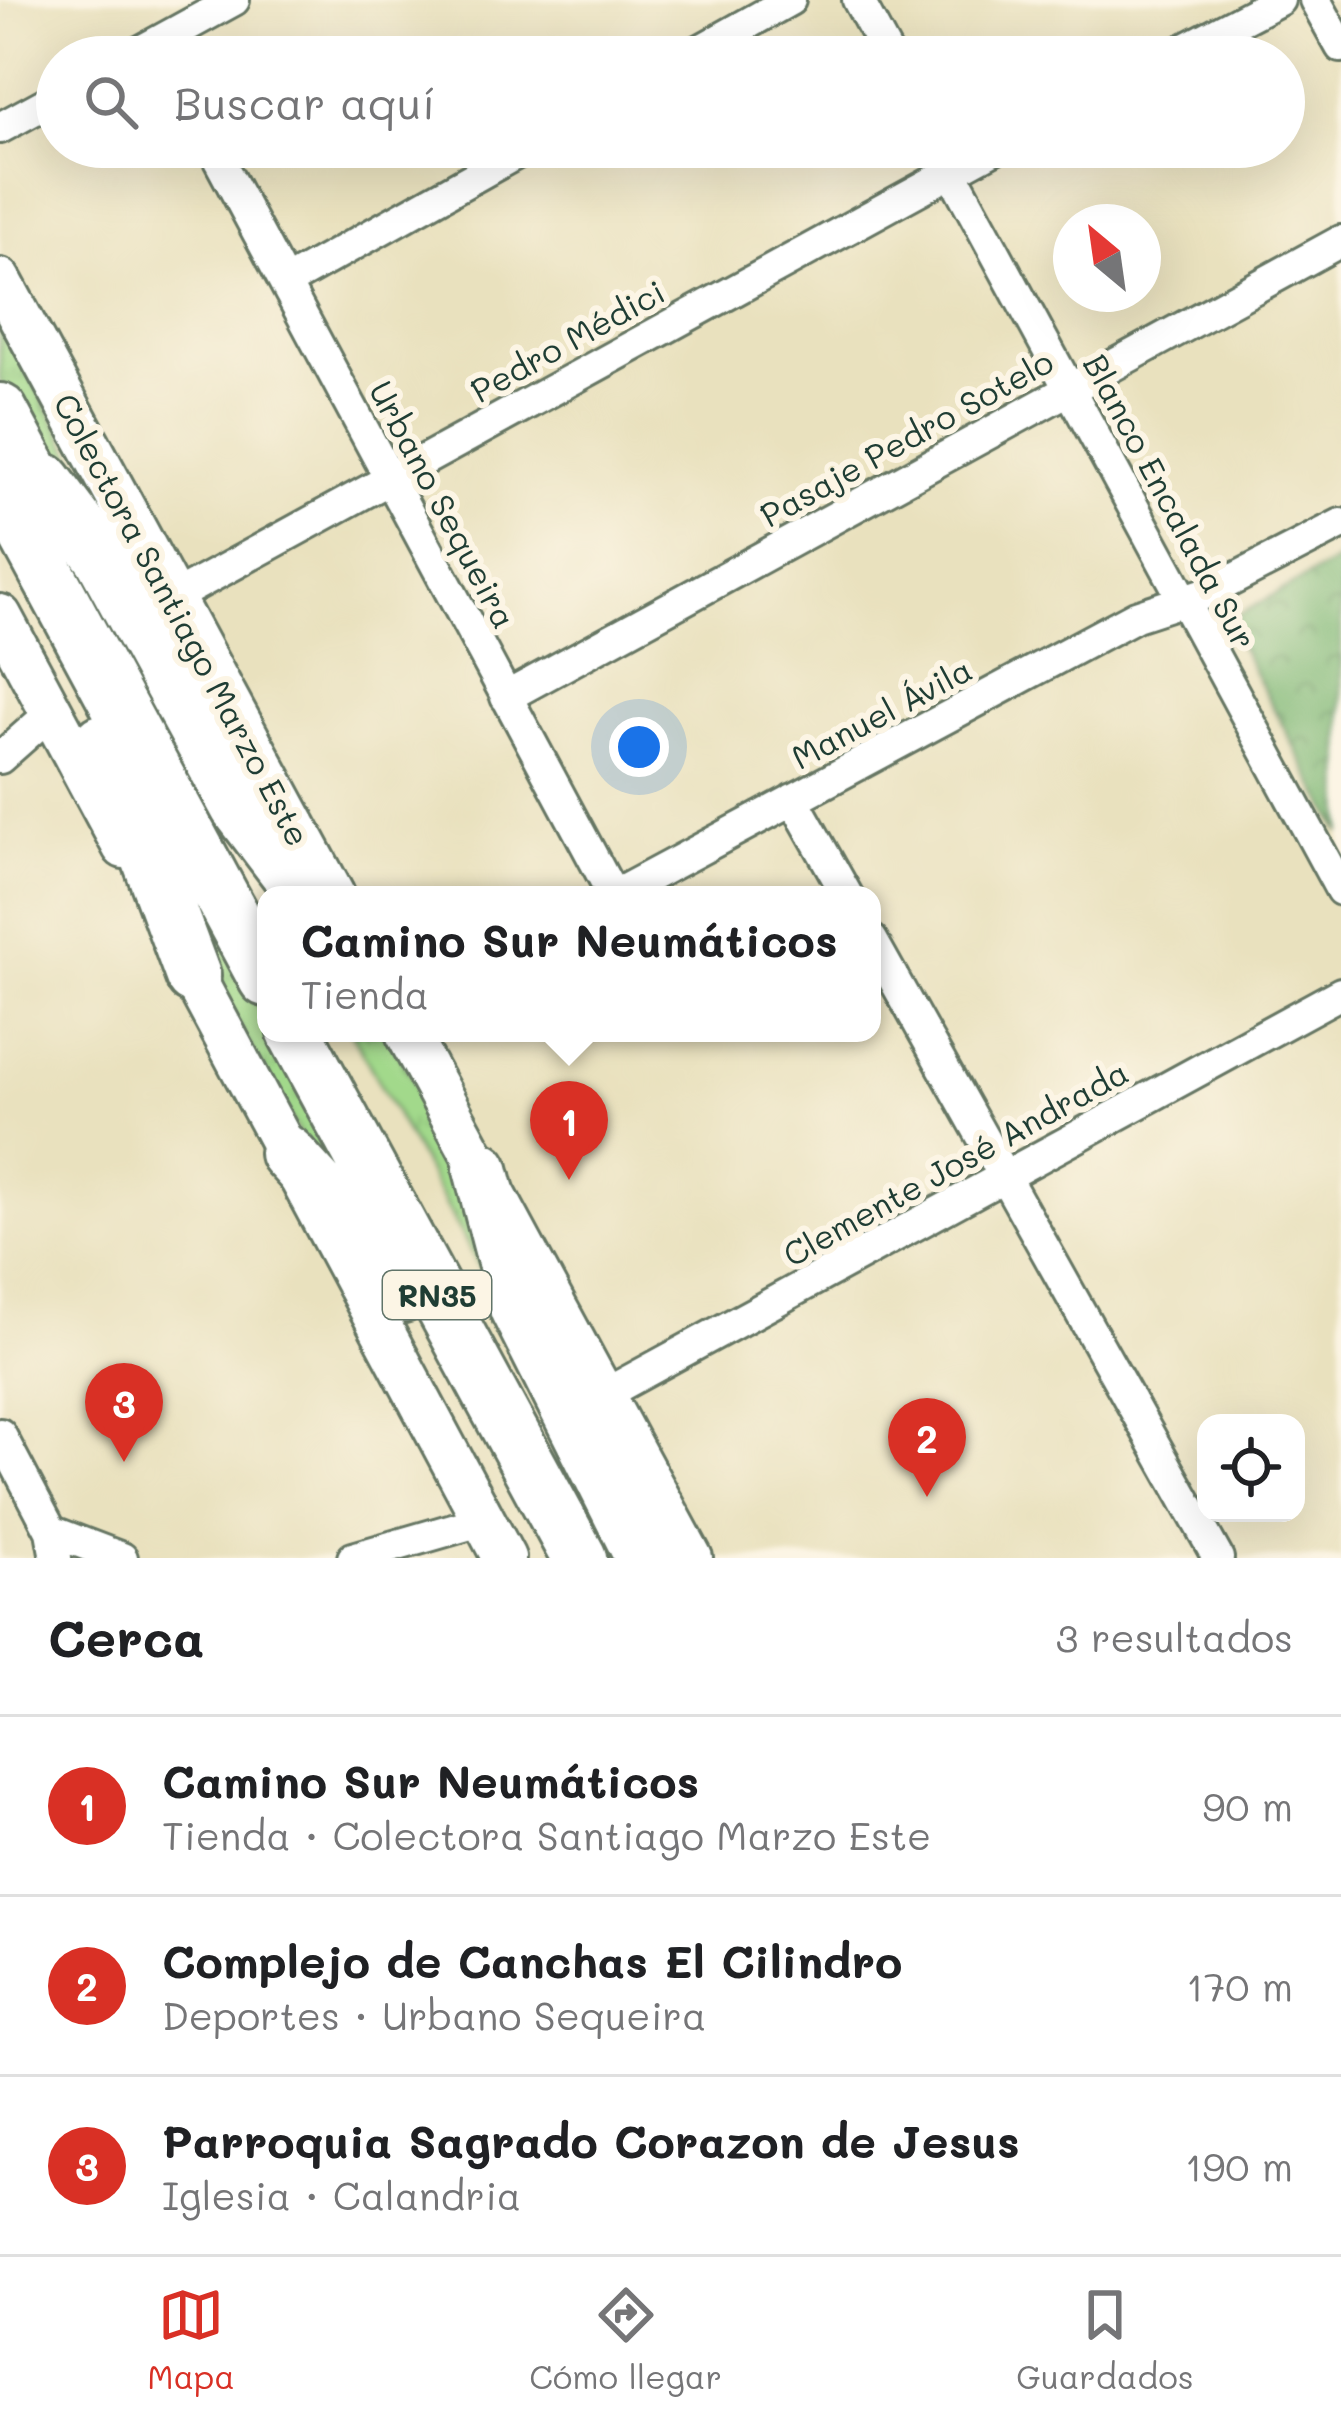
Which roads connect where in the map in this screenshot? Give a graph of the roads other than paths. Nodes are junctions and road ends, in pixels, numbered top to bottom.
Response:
1 (234, 0) edge
2 (790, 0) edge
3 (858, 0) edge
4 (1280, 0) edge
5 (1316, 0) edge
6 (176, 36) edge
7 (726, 36) edge
8 (878, 36) edge
9 (1211, 36) edge
10 (1341, 47) edge
11 (36, 108) edge
12 (0, 128) edge
13 (223, 168) edge
14 (490, 168) edge
15 (929, 168) edge
16 (950, 168) edge
17 (1341, 241) edge
18 (0, 280) edge
19 (285, 283) junction
20 (1070, 389) junction
21 (8, 451) edge
22 (390, 479) junction
23 (1341, 524) edge
24 (0, 549) edge
25 (172, 598) junction
26 (1183, 599) junction
27 (0, 616) edge
28 (506, 697) junction
29 (52, 712) junction
30 (0, 758) edge
31 (793, 799) junction
32 (298, 886) edge
33 (328, 886) edge
34 (609, 886) edge
35 (631, 886) edge
36 (842, 886) edge
37 (257, 888) edge
38 (1341, 890) edge
39 (881, 956) edge
40 (257, 961) edge
41 (193, 976) junction
42 (1341, 993) edge
43 (301, 1042) edge
44 (341, 1042) edge
45 (412, 1042) edge
46 (287, 1153) junction
47 (481, 1169) junction
48 (1004, 1176) junction
49 (603, 1395) junction
50 (0, 1433) edge
51 (484, 1520) junction
52 (54, 1544) edge
53 (122, 1558) edge
54 (353, 1558) edge
55 (504, 1558) edge
56 (555, 1558) edge
57 (579, 1558) edge
58 (620, 1558) edge
59 (643, 1558) edge
60 (691, 1558) edge
61 (1218, 1558) edge

1 - 6 street
2 - 7 street
3 - 8 street
4 - 9 street
5 - 10 street
11 - 12 street
13 - 19 street, Urbano Sequeira
14 - 19 street
15 - 22 street, Pedro Médici
16 - 20 street, Blanco Encalada Sur
17 - 20 street, Pasaje Pedro Sotelo
18 - 25 street, Colectora Santiago Marzo Este
19 - 22 street, Urbano Sequeira
20 - 26 street, Blanco Encalada Sur
20 - 28 street, Pasaje Pedro Sotelo
21 - 32 highway
21 - 37 highway
21 - 40 highway
22 - 25 street, Pedro Médici
22 - 28 street, Urbano Sequeira
23 - 26 street, Manuel Ávila
24 - 41 highway
25 - 33 street, Colectora Santiago Marzo Este
26 - 31 street, Manuel Ávila
26 - 38 street, Blanco Encalada Sur
27 - 29 street
28 - 34 street, Urbano Sequeira
29 - 30 street
29 - 41 street
31 - 35 street, Manuel Ávila
31 - 36 street
39 - 48 street
41 - 46 street
42 - 48 street, Clemente José Andrada
43 - 57 highway, RN35
44 - 58 highway, RN35
45 - 47 street
46 - 51 street
46 - 56 highway
47 - 49 street
47 - 59 highway
48 - 49 street, Clemente José Andrada
48 - 61 street
49 - 60 street
50 - 52 street
51 - 54 street
51 - 55 street
52 - 53 street

